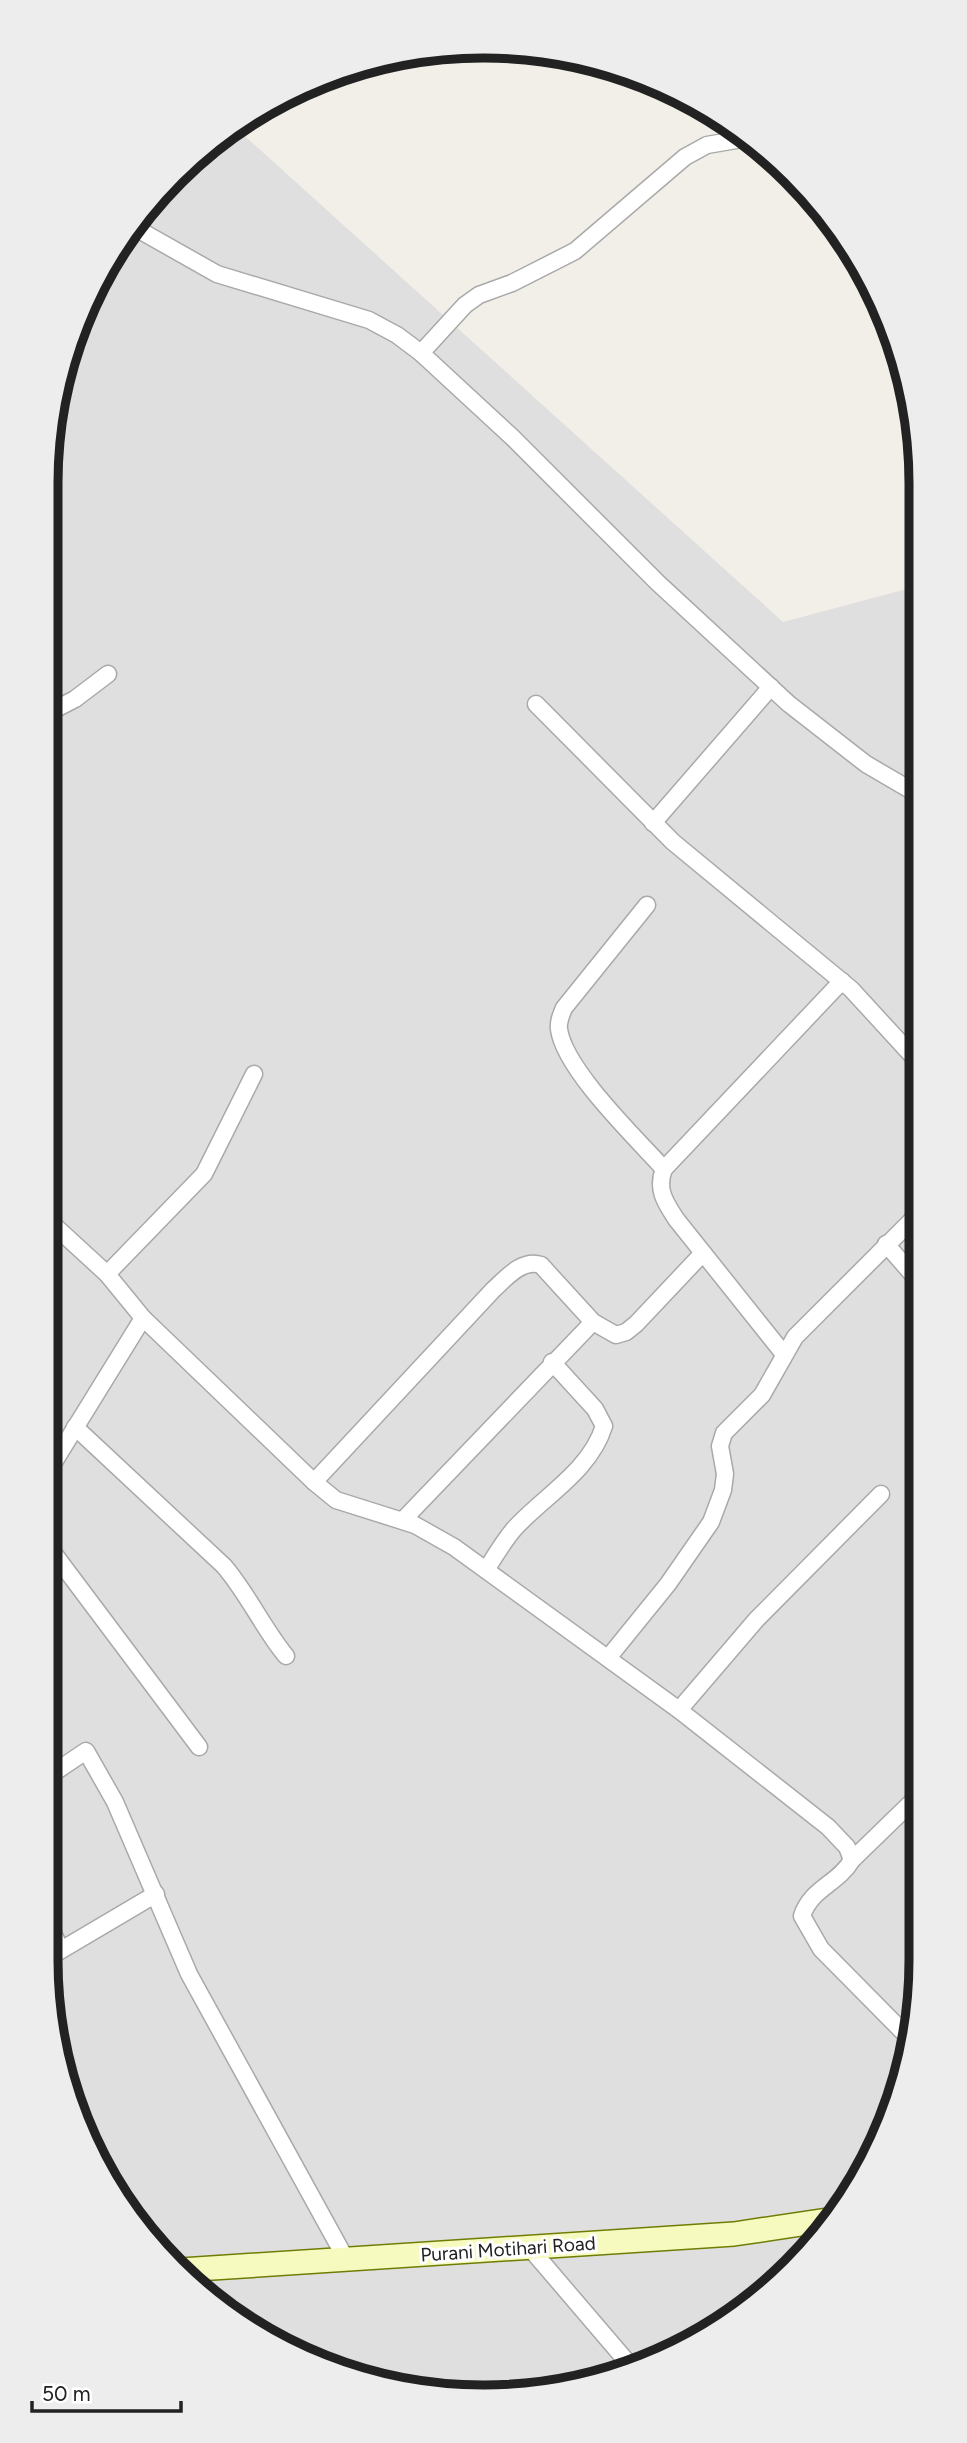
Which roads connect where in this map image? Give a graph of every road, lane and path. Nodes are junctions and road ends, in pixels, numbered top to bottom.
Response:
1 (735, 140) edge
2 (141, 231) edge
3 (421, 354) junction
4 (108, 674) dead end
5 (771, 687) junction
6 (536, 704) dead end
7 (58, 708) edge
8 (909, 789) edge
9 (653, 823) junction
10 (647, 905) dead end
11 (842, 981) junction
12 (909, 1052) edge
13 (254, 1074) dead end
14 (664, 1169) junction
15 (909, 1222) edge
16 (58, 1229) edge
17 (886, 1244) junction
18 (703, 1253) junction
19 (909, 1270) edge
20 (107, 1273) junction
21 (143, 1318) junction
22 (593, 1322) junction
23 (783, 1353) junction
24 (552, 1362) junction
25 (75, 1427) junction
26 (58, 1455) edge
27 (314, 1482) junction
28 (881, 1494) dead end
29 (403, 1520) junction
30 (58, 1559) edge
31 (486, 1570) junction
32 (286, 1656) dead end
33 (608, 1658) junction
34 (679, 1710) junction
35 (199, 1747) dead end
36 (58, 1770) edge
37 (909, 1805) edge
38 (852, 1860) junction
39 (156, 1894) junction
40 (58, 1944) edge
41 (61, 1950) junction
42 (58, 1952) edge
43 (903, 2032) edge
44 (818, 2222) edge
45 (529, 2247) junction
46 (347, 2261) junction
47 (191, 2269) edge
48 (626, 2361) edge

1 - 3 street
2 - 3 street
3 - 5 street
4 - 7 street
5 - 8 street
5 - 9 street
6 - 9 street
9 - 11 street
10 - 14 street
11 - 12 street
11 - 14 street
13 - 20 street
14 - 18 street
15 - 17 street
16 - 20 street
17 - 19 street
17 - 23 street
18 - 22 street
18 - 23 street
20 - 21 street
21 - 25 street
21 - 27 street
22 - 24 street
22 - 27 street
23 - 33 street
24 - 29 street
24 - 31 street
25 - 26 street
25 - 32 street
27 - 29 street
28 - 34 street
29 - 31 street
30 - 35 street
31 - 33 street
33 - 34 street
34 - 38 street
36 - 39 street
37 - 38 street
38 - 43 street
39 - 41 street
39 - 46 street
40 - 41 street
41 - 42 street
44 - 45 main road, Purani Motihari Road
45 - 46 main road, Purani Motihari Road
45 - 48 street
46 - 47 main road, Purani Motihari Road

